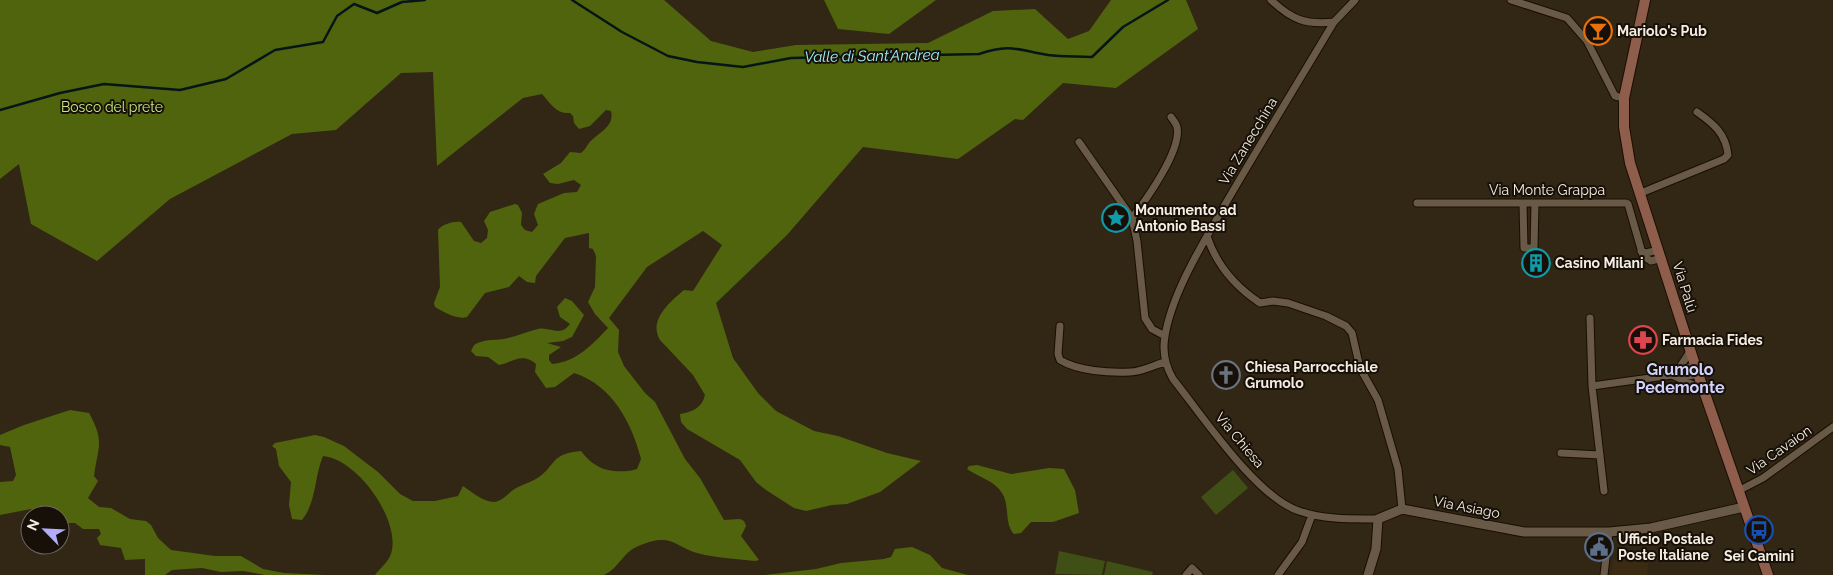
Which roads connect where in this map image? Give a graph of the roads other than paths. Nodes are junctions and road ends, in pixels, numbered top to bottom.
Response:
1 (1271, 0) edge
2 (1356, 0) edge
3 (1511, 0) edge
4 (1645, 0) edge
5 (1334, 22) junction
6 (1624, 98) junction
7 (1697, 112) dead end
8 (1171, 117) dead end
9 (1079, 142) dead end
10 (1641, 193) junction
11 (1417, 202) dead end
12 (1524, 203) junction
13 (1535, 203) junction
14 (1132, 218) junction
15 (1207, 236) junction
16 (1660, 254) junction
17 (1590, 318) dead end
18 (1060, 326) dead end
19 (1165, 336) junction
20 (1691, 350) junction
21 (1165, 362) junction
22 (1679, 369) junction
23 (1696, 369) junction
24 (1672, 375) junction
25 (1680, 378) junction
26 (1592, 386) junction
27 (1704, 390) junction
28 (1833, 426) edge
29 (1561, 453) dead end
30 (1600, 455) junction
31 (1738, 491) junction
32 (1604, 492) dead end
33 (1744, 507) junction
34 (1402, 509) junction
35 (1312, 515) junction
36 (1378, 519) junction
37 (1609, 532) junction
38 (1186, 575) edge
39 (1199, 575) edge
40 (1278, 575) edge
41 (1368, 575) edge
42 (1604, 575) edge
43 (1768, 575) edge

1 - 5 street
2 - 5 street, Via Zanecchina
3 - 6 street
4 - 6 main road, Via Palù
5 - 15 street, Via Zanecchina
6 - 10 main road, Via Palù
7 - 10 street
8 - 14 street
9 - 14 street
10 - 16 main road, Via Palù
11 - 12 street, Via Monte Grappa
12 - 13 street, Via Monte Grappa
12 - 13 street
13 - 16 street, Via Monte Grappa
14 - 19 street
15 - 19 street, Via Chiesa
15 - 34 street
16 - 20 main road, Via Palù
17 - 26 street
18 - 21 street
19 - 21 street, Via Chiesa
20 - 22 street
20 - 23 main road, Via Palù
21 - 35 street, Via Chiesa
22 - 23 street
22 - 24 street
23 - 25 street
23 - 27 main road, Via Palù
24 - 25 street
24 - 26 street
25 - 27 street
26 - 30 street
27 - 31 main road, Via Palù
28 - 31 street, Via Cavaion
29 - 30 street
30 - 32 street
31 - 33 main road, Via Palù
33 - 37 street, Via Asiago
33 - 43 main road, Via Palù
34 - 36 street
34 - 37 street, Via Asiago
35 - 36 street, Via Chiesa
35 - 40 street
36 - 41 street
37 - 42 street
38 - 39 street

